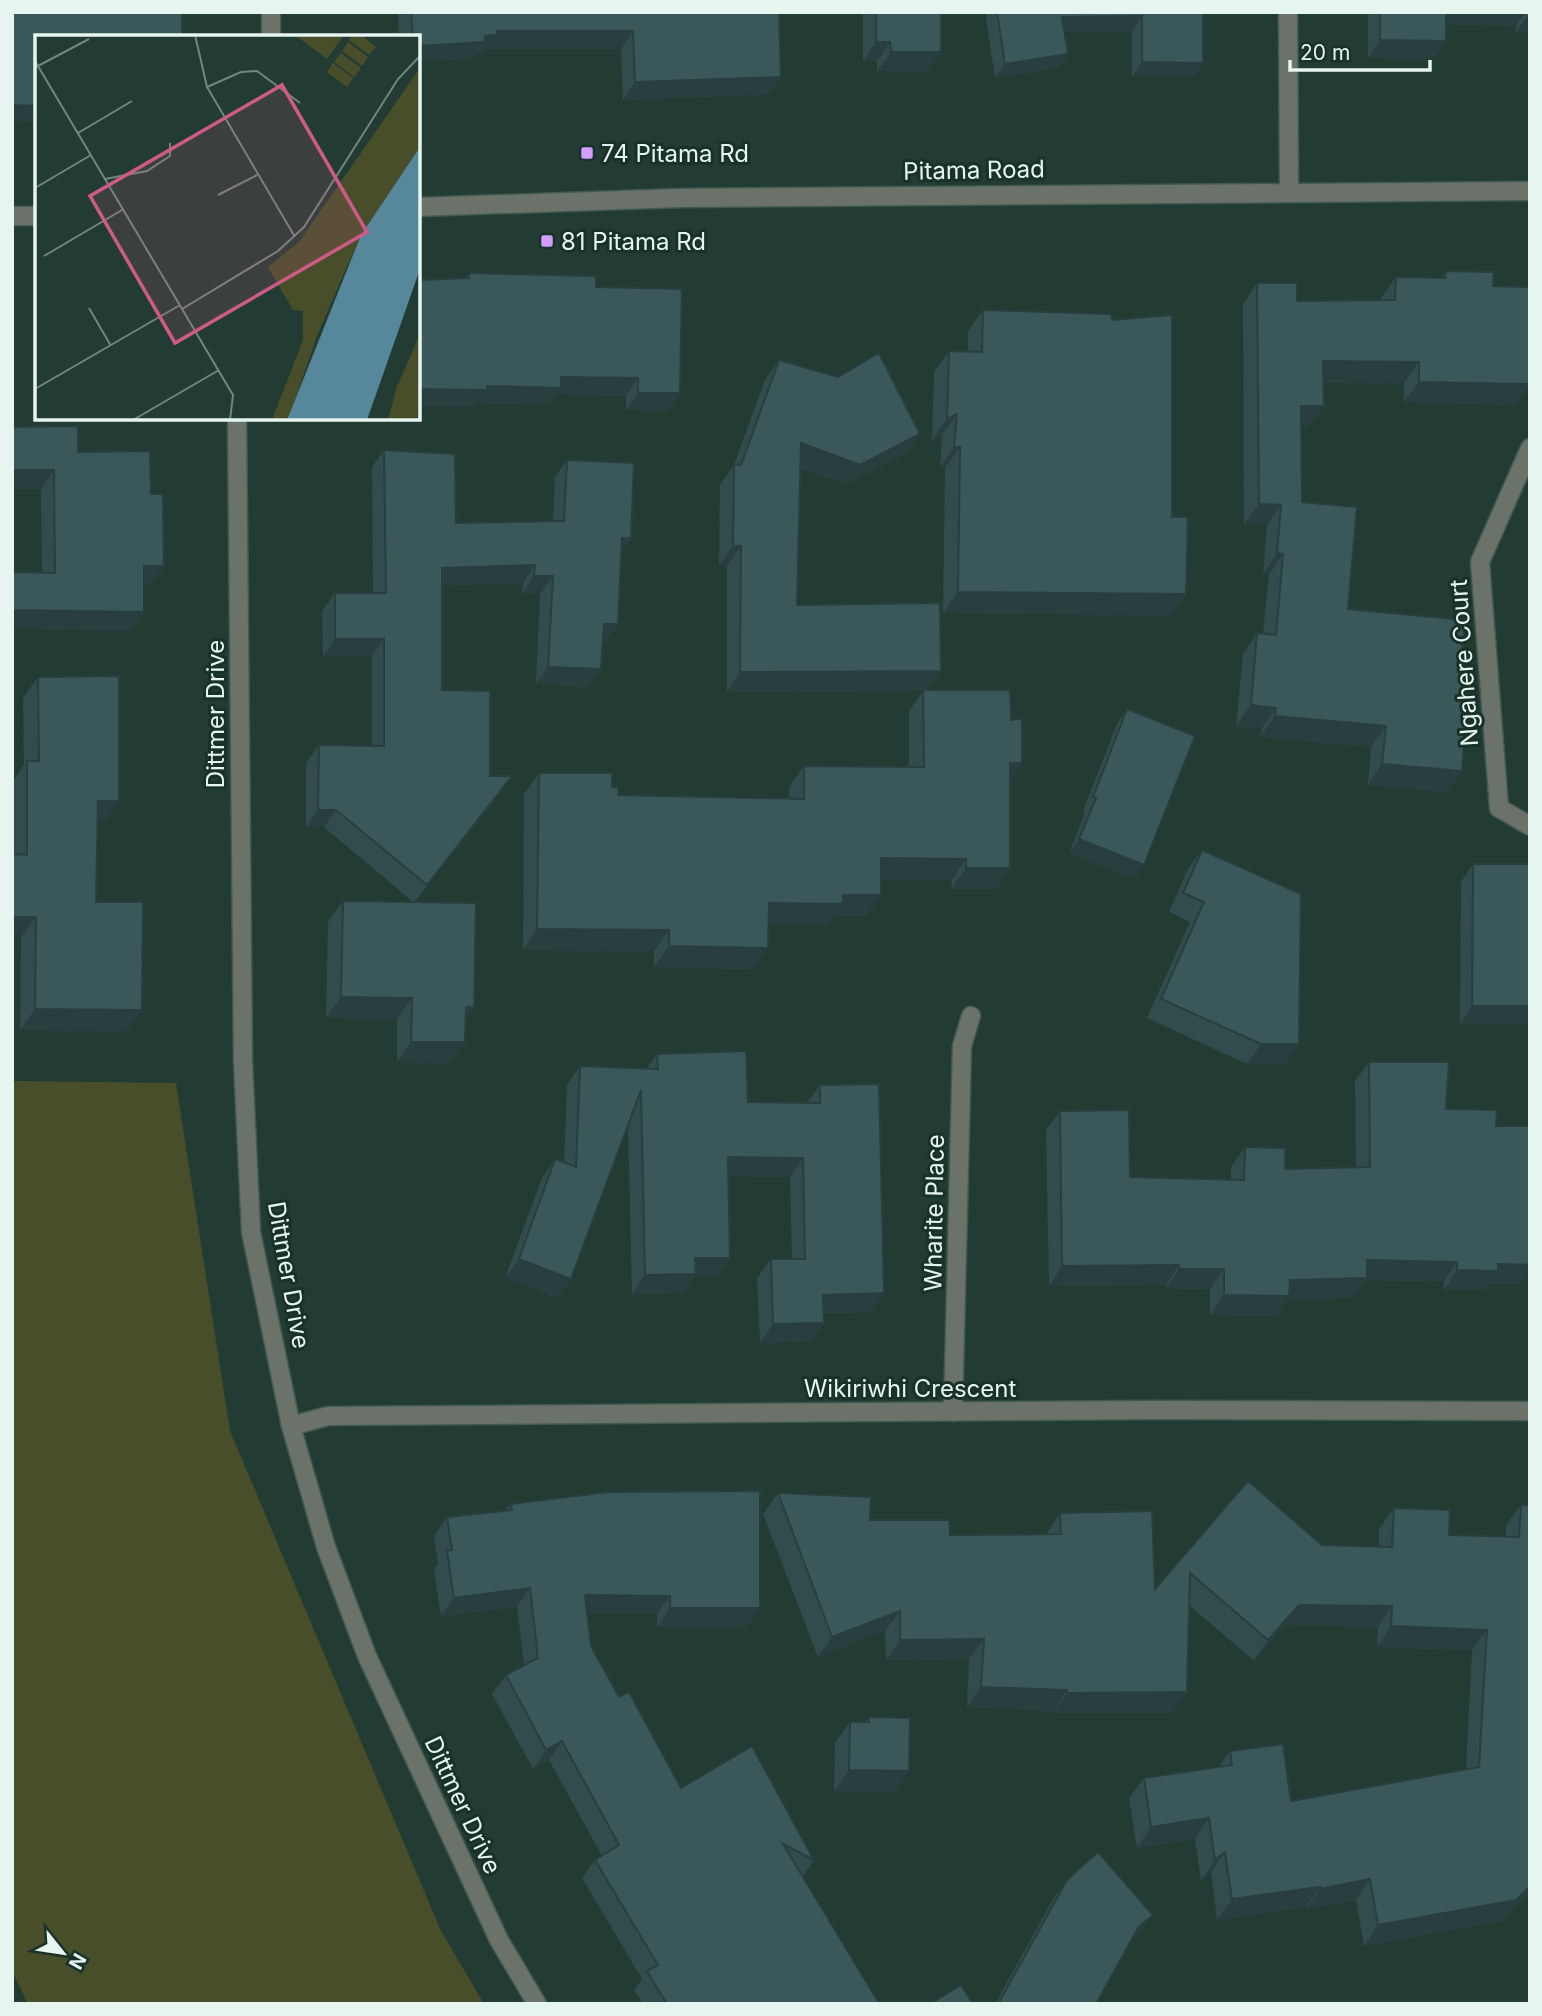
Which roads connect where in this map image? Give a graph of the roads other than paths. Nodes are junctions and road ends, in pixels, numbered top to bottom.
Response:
1 (271, 12) edge
2 (1288, 12) edge
3 (271, 35) edge
4 (1530, 191) edge
5 (1289, 192) junction
6 (420, 207) edge
7 (12, 216) edge
8 (35, 216) edge
9 (237, 420) edge
10 (1530, 448) edge
11 (1530, 826) edge
12 (971, 1016) dead end
13 (1530, 1411) edge
14 (953, 1412) junction
15 (291, 1426) junction
16 (537, 2004) edge

1 - 3 street
2 - 5 street
4 - 5 street, Pitama Road
5 - 6 street, Pitama Road
7 - 8 street
9 - 15 street, Dittmer Drive
10 - 11 street, Ngahere Court
12 - 14 street, Wharite Place
13 - 14 street, Wikiriwhi Crescent
14 - 15 street, Wikiriwhi Crescent
15 - 16 street, Dittmer Drive

